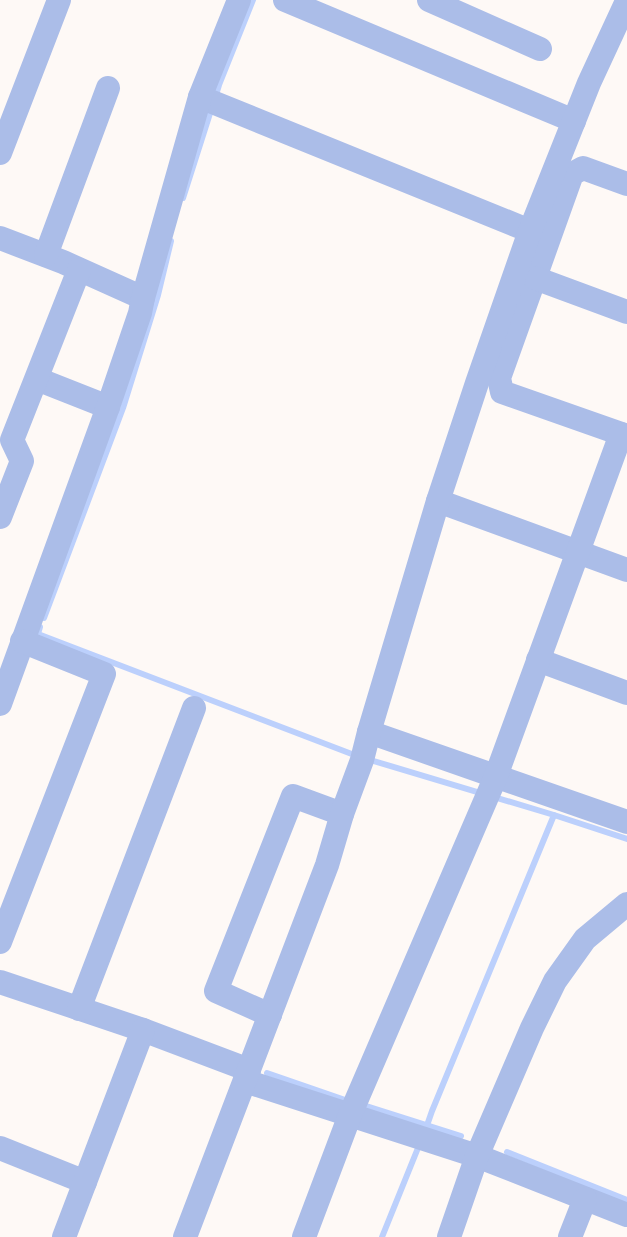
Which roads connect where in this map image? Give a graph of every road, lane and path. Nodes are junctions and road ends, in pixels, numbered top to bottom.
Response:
1 (59, 0) edge
2 (239, 0) edge
3 (285, 0) edge
4 (428, 0) edge
5 (627, 1) edge
6 (627, 38) edge
7 (540, 49) dead end
8 (589, 84) junction
9 (108, 88) dead end
10 (210, 101) junction
11 (574, 121) junction
12 (0, 153) edge
13 (627, 184) edge
14 (530, 231) junction
15 (0, 238) edge
16 (46, 255) junction
17 (79, 270) junction
18 (535, 278) junction
19 (143, 298) junction
20 (627, 312) edge
21 (37, 379) junction
22 (108, 407) junction
23 (624, 435) edge
24 (438, 501) junction
25 (0, 517) edge
26 (578, 552) junction
27 (627, 570) edge
28 (13, 651) edge
29 (538, 660) junction
30 (627, 693) edge
31 (0, 704) edge
32 (194, 708) dead end
33 (365, 748) junction
34 (490, 789) junction
35 (342, 814) junction
36 (627, 822) edge
37 (627, 904) edge
38 (0, 942) edge
39 (1, 985) edge
40 (79, 1009) junction
41 (270, 1014) junction
42 (143, 1030) junction
43 (247, 1075) junction
44 (354, 1107) junction
45 (0, 1148) edge
46 (477, 1156) junction
47 (85, 1182) junction
48 (585, 1199) junction
49 (627, 1215) edge
50 (64, 1237) edge
51 (185, 1237) edge
52 (304, 1237) edge
53 (449, 1237) edge
54 (570, 1237) edge

1 - 12 street
2 - 10 street
3 - 11 street
4 - 7 street
5 - 8 street
6 - 8 street
8 - 11 street
9 - 16 street
10 - 14 street
10 - 19 street
11 - 14 street
13 - 18 street
14 - 24 street
15 - 16 street
16 - 17 street
17 - 19 street
17 - 21 street
18 - 20 street
18 - 23 street
19 - 22 street
21 - 22 street
21 - 25 street
22 - 28 street
23 - 26 street
24 - 26 street
24 - 33 street
26 - 27 street
26 - 29 street
28 - 31 street
28 - 38 street
29 - 30 street
29 - 34 street
32 - 40 street
33 - 34 street
33 - 35 street
34 - 36 street
34 - 44 street
35 - 41 street
35 - 41 street
37 - 46 street
39 - 40 street
40 - 42 street
41 - 43 street
42 - 43 street
42 - 47 street
43 - 44 street
43 - 51 street
44 - 46 street
44 - 52 street
45 - 47 street
46 - 48 street
46 - 53 street
47 - 50 street
48 - 49 street
48 - 54 street

